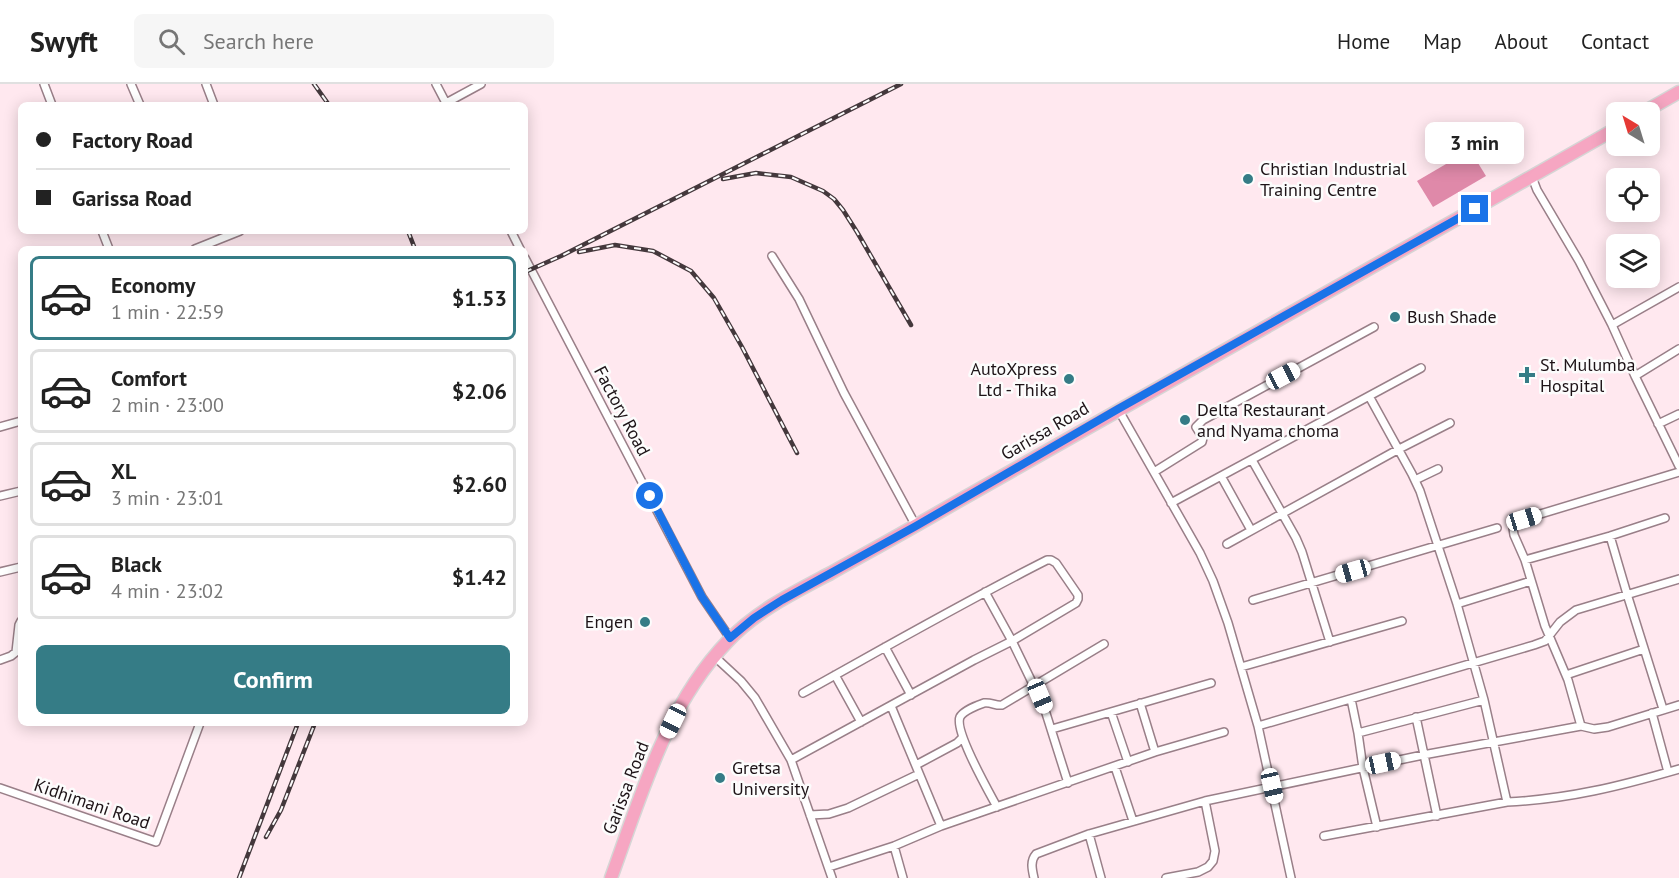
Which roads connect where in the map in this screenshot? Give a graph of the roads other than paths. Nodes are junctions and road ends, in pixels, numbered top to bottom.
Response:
1 (44, 84) edge
2 (131, 84) edge
3 (206, 84) edge
4 (436, 84) edge
5 (481, 84) edge
6 (1679, 92) edge
7 (51, 102) edge
8 (139, 102) edge
9 (213, 102) edge
10 (445, 102) edge
11 (450, 102) edge
12 (1660, 103) edge
13 (1606, 134) edge
14 (1532, 177) junction
15 (232, 234) edge
16 (202, 246) edge
17 (772, 256) dead end
18 (528, 264) edge
19 (1679, 287) edge
20 (1612, 325) junction
21 (1374, 327) dead end
22 (1679, 349) edge
23 (1421, 368) dead end
24 (1635, 376) junction
25 (1369, 396) junction
26 (1118, 409) junction
27 (1679, 414) edge
28 (18, 422) edge
29 (1450, 423) dead end
30 (1658, 424) junction
31 (0, 427) edge
32 (1399, 449) junction
33 (1252, 460) junction
34 (1679, 466) edge
35 (1438, 469) dead end
36 (1154, 472) junction
37 (1679, 472) edge
38 (1221, 476) junction
39 (1415, 480) junction
40 (18, 492) edge
41 (0, 496) edge
42 (1171, 503) junction
43 (1282, 513) junction
44 (1665, 518) dead end
45 (916, 526) junction
46 (1497, 528) dead end
47 (1251, 530) junction
48 (1610, 536) junction
49 (1227, 544) dead end
50 (1438, 547) junction
51 (1525, 560) junction
52 (18, 568) edge
53 (0, 572) edge
54 (1679, 579) edge
55 (1531, 581) junction
56 (1311, 583) junction
57 (985, 592) junction
58 (1627, 594) junction
59 (1253, 600) dead end
60 (1457, 604) junction
61 (1402, 621) dead end
62 (1550, 636) junction
63 (730, 638) junction
64 (1012, 641) junction
65 (1330, 642) junction
66 (1104, 644) dead end
67 (885, 647) junction
68 (1644, 649) junction
69 (18, 653) edge
70 (714, 656) junction
71 (0, 660) edge
72 (1474, 662) junction
73 (1241, 667) junction
74 (835, 675) junction
75 (1566, 675) junction
76 (1211, 683) dead end
77 (1035, 685) junction
78 (803, 693) dead end
79 (911, 695) junction
80 (1351, 699) junction
81 (1484, 700) junction
82 (1140, 703) junction
83 (1679, 705) edge
84 (891, 706) junction
85 (1663, 709) junction
86 (1111, 712) junction
87 (1652, 713) junction
88 (1416, 717) junction
89 (861, 722) junction
90 (199, 726) edge
91 (1258, 726) junction
92 (1581, 726) junction
93 (1052, 729) junction
94 (1224, 732) dead end
95 (1358, 733) junction
96 (962, 738) junction
97 (1494, 741) junction
98 (1155, 752) junction
99 (1423, 755) junction
100 (791, 760) junction
101 (1128, 762) junction
102 (916, 765) junction
103 (1115, 767) junction
104 (1363, 768) junction
105 (1679, 769) edge
106 (1668, 772) junction
107 (919, 774) junction
108 (1068, 783) junction
109 (1272, 786) junction
110 (0, 788) edge
111 (1205, 801) junction
112 (1507, 802) junction
113 (997, 807) junction
114 (810, 815) junction
115 (1437, 816) junction
116 (1133, 821) junction
117 (941, 826) junction
118 (1377, 827) junction
119 (1089, 834) junction
120 (1324, 836) dead end
121 (894, 846) junction
122 (829, 867) junction
123 (611, 878) edge
124 (832, 878) edge
125 (903, 878) edge
126 (1034, 878) edge
127 (1101, 878) edge
128 (1166, 878) edge
129 (1291, 878) edge

1 - 7 street
2 - 8 street
3 - 9 street
4 - 10 street
5 - 11 street
6 - 12 highway
13 - 14 highway, Garissa Road
14 - 20 street
14 - 26 highway, Garissa Road
15 - 16 street
17 - 45 street
18 - 63 street, Factory Road
19 - 20 street
20 - 24 street
21 - 36 street
22 - 24 street
23 - 25 street
24 - 30 street
25 - 32 street
25 - 33 street
26 - 36 street
26 - 45 highway, Garissa Road
27 - 30 street
28 - 31 street
29 - 32 street
30 - 34 street
32 - 39 street
32 - 43 street
33 - 38 street
33 - 43 street
35 - 39 street
36 - 42 street
37 - 51 street
38 - 42 street
38 - 47 street
39 - 50 street
40 - 41 street
42 - 73 street
43 - 47 street
43 - 56 street
44 - 48 street
45 - 63 highway, Garissa Road
46 - 50 street
47 - 49 street
48 - 51 street
48 - 58 street
50 - 56 street
50 - 60 street
51 - 55 street
52 - 53 street
54 - 58 street
55 - 60 street
55 - 62 street
56 - 59 street
56 - 65 street
57 - 64 street
57 - 64 street
57 - 67 street
58 - 62 street
58 - 68 street
60 - 72 street
61 - 65 street
62 - 72 street
62 - 75 street
63 - 70 highway, Garissa Road
64 - 77 street
64 - 79 street
65 - 73 street
66 - 77 street
67 - 74 street
67 - 79 street
68 - 75 street
68 - 85 street
69 - 71 street
70 - 100 street
70 - 123 highway, Garissa Road
72 - 80 street
72 - 81 street
73 - 91 street
74 - 78 street
74 - 89 street
75 - 92 street
76 - 82 street
77 - 93 street
77 - 96 street
79 - 84 street
80 - 91 street
80 - 95 street
81 - 88 street
81 - 97 street
82 - 86 street
82 - 98 street
83 - 85 street
84 - 89 street
84 - 102 street
85 - 87 street
86 - 93 street
86 - 101 street
87 - 92 street
87 - 106 street
88 - 95 street
88 - 99 street
89 - 100 street
90 - 110 street, Kidhimani Road
91 - 109 street
92 - 97 street
93 - 108 street
94 - 98 street
95 - 104 street
96 - 102 street
96 - 113 street
97 - 99 street
97 - 112 street
98 - 101 street
99 - 104 street
99 - 115 street
100 - 114 street
101 - 103 street
102 - 107 street
103 - 108 street
103 - 116 street
104 - 109 street
104 - 118 street
105 - 106 street
106 - 112 street
107 - 114 street
107 - 117 street
108 - 113 street
109 - 111 street
109 - 129 street
111 - 116 street
111 - 128 street
112 - 115 street
113 - 117 street
114 - 122 street
115 - 118 street
116 - 119 street
117 - 121 street
118 - 120 street
119 - 126 street
119 - 127 street
121 - 122 street
121 - 125 street
122 - 124 street

